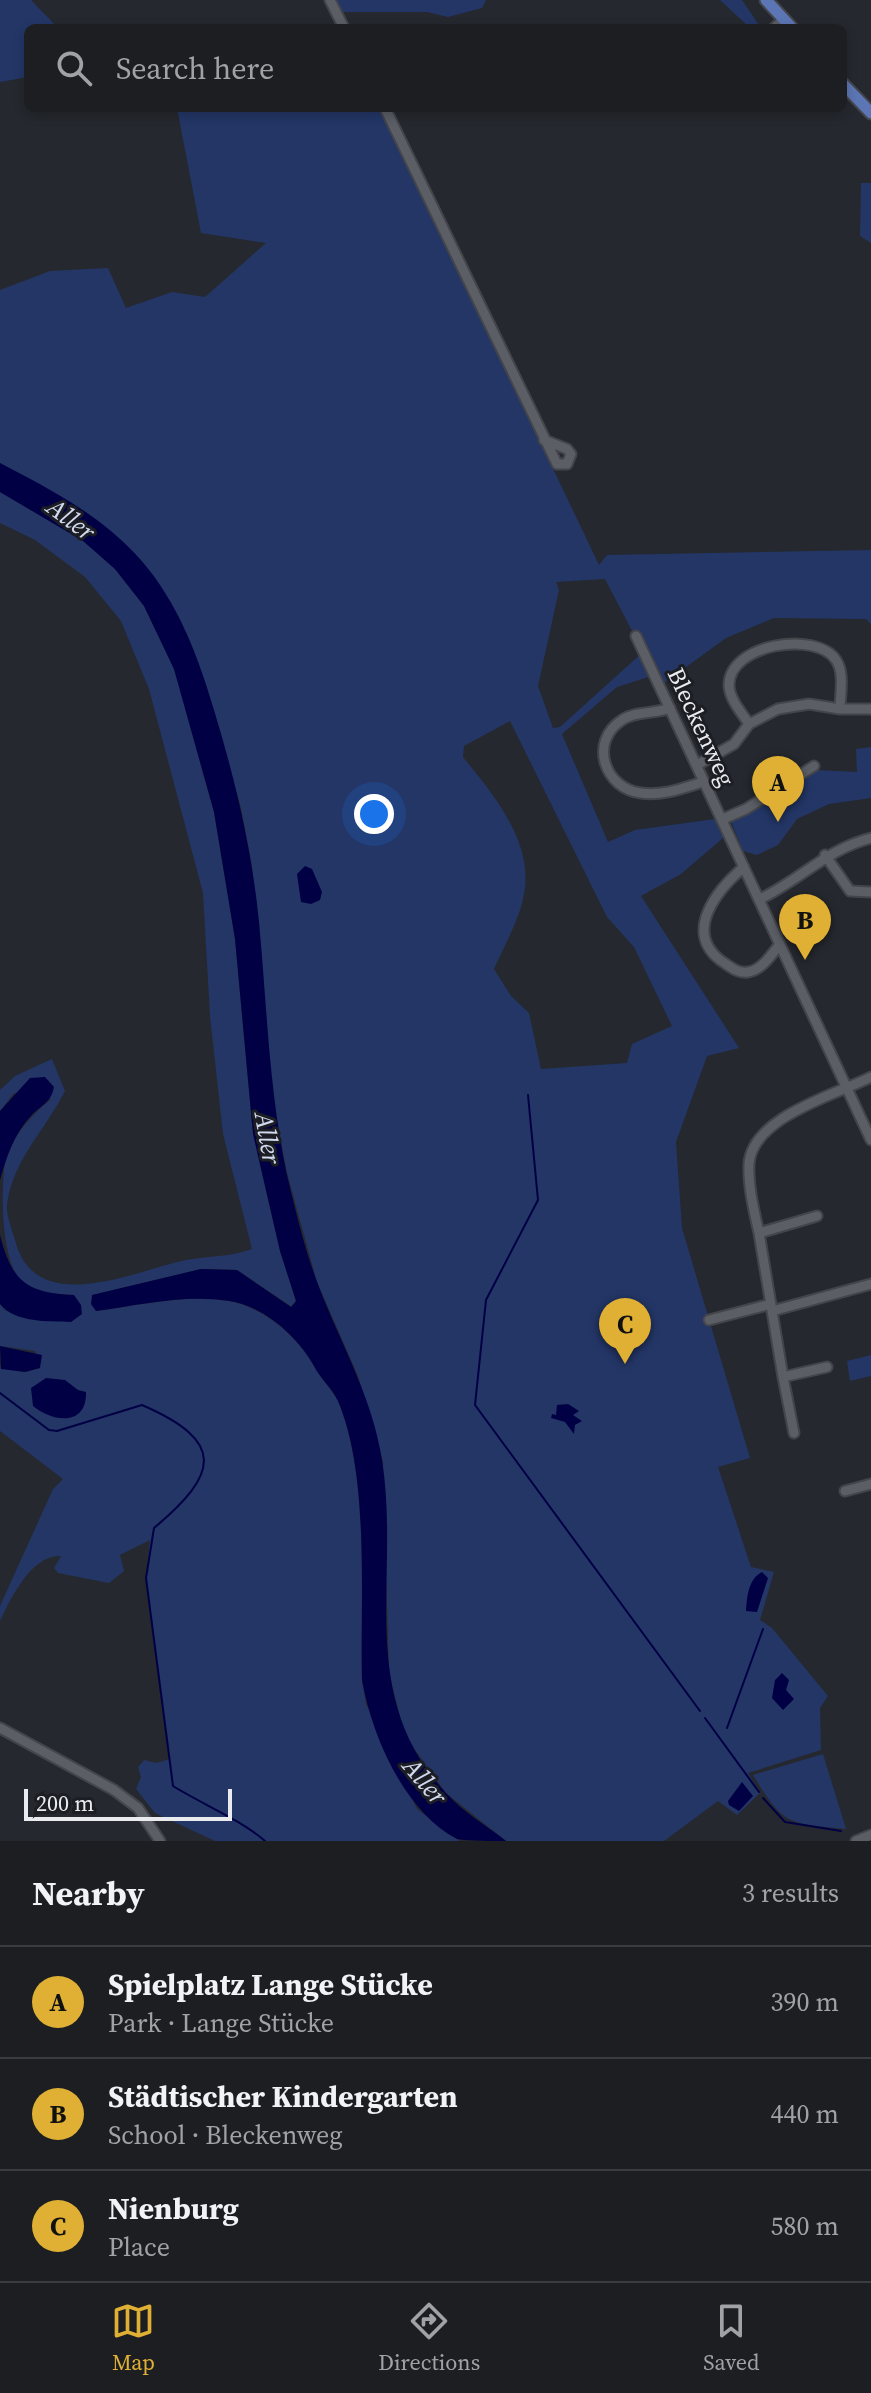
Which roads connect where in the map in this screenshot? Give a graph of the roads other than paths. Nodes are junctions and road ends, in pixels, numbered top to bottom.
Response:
1 (330, 0) edge
2 (766, 0) edge
3 (342, 24) edge
4 (788, 24) edge
5 (847, 88) edge
6 (387, 112) edge
7 (871, 113) edge
8 (544, 440) junction
9 (636, 636) dead end
10 (670, 708) junction
11 (840, 709) junction
12 (871, 709) edge
13 (749, 724) junction
14 (697, 765) junction
15 (814, 766) dead end
16 (703, 782) junction
17 (723, 819) junction
18 (871, 838) edge
19 (825, 855) junction
20 (744, 867) junction
21 (871, 892) edge
22 (760, 899) junction
23 (780, 944) junction
24 (871, 1077) edge
25 (847, 1089) junction
26 (871, 1140) edge
27 (817, 1216) dead end
28 (759, 1233) junction
29 (871, 1284) edge
30 (771, 1308) junction
31 (709, 1320) dead end
32 (827, 1367) dead end
33 (783, 1377) junction
34 (794, 1433) dead end
35 (871, 1484) edge
36 (845, 1491) dead end
37 (0, 1728) edge
38 (871, 1835) edge
39 (160, 1841) edge
40 (856, 1841) edge

1 - 3 street
2 - 4 main road
5 - 7 main road
6 - 8 street
8 - 8 street
9 - 10 street, Bleckenweg
10 - 14 street, Bleckenweg
10 - 16 street
11 - 12 street
11 - 13 street
11 - 13 street
13 - 14 street
14 - 16 street, Bleckenweg
15 - 17 street
16 - 17 street, Bleckenweg
17 - 20 street, Bleckenweg
18 - 19 street
19 - 21 street
19 - 22 street
20 - 22 street, Bleckenweg
20 - 23 street
22 - 23 street, Bleckenweg
23 - 25 street, Bleckenweg
24 - 25 street
25 - 26 street, Bleckenweg
25 - 28 street
27 - 28 street
28 - 30 street
29 - 30 street
30 - 31 street
30 - 33 street
32 - 33 street
33 - 34 street
35 - 36 street
37 - 39 street
38 - 40 street

